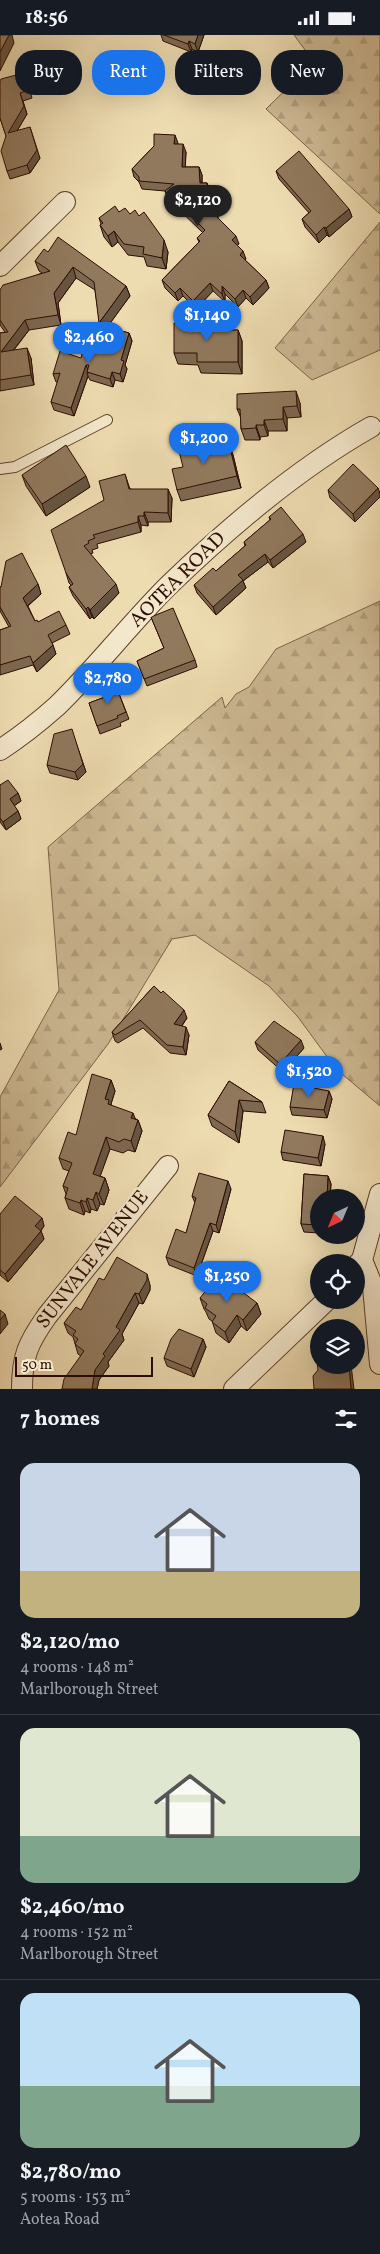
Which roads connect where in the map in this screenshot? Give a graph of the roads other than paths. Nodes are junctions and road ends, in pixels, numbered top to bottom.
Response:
1 (65, 202) dead end
2 (0, 266) edge
3 (107, 420) dead end
4 (371, 427) dead end
5 (0, 469) edge
6 (0, 751) edge
7 (168, 1165) dead end
8 (380, 1194) edge
9 (362, 1254) edge
10 (365, 1273) edge
11 (318, 1309) edge
12 (380, 1364) edge
13 (22, 1389) edge
14 (234, 1389) edge

1 - 2 street
3 - 5 lane
4 - 6 street, AOTEA ROAD
7 - 13 street, SUNVALE AVENUE
8 - 9 street
10 - 12 street
11 - 14 street

